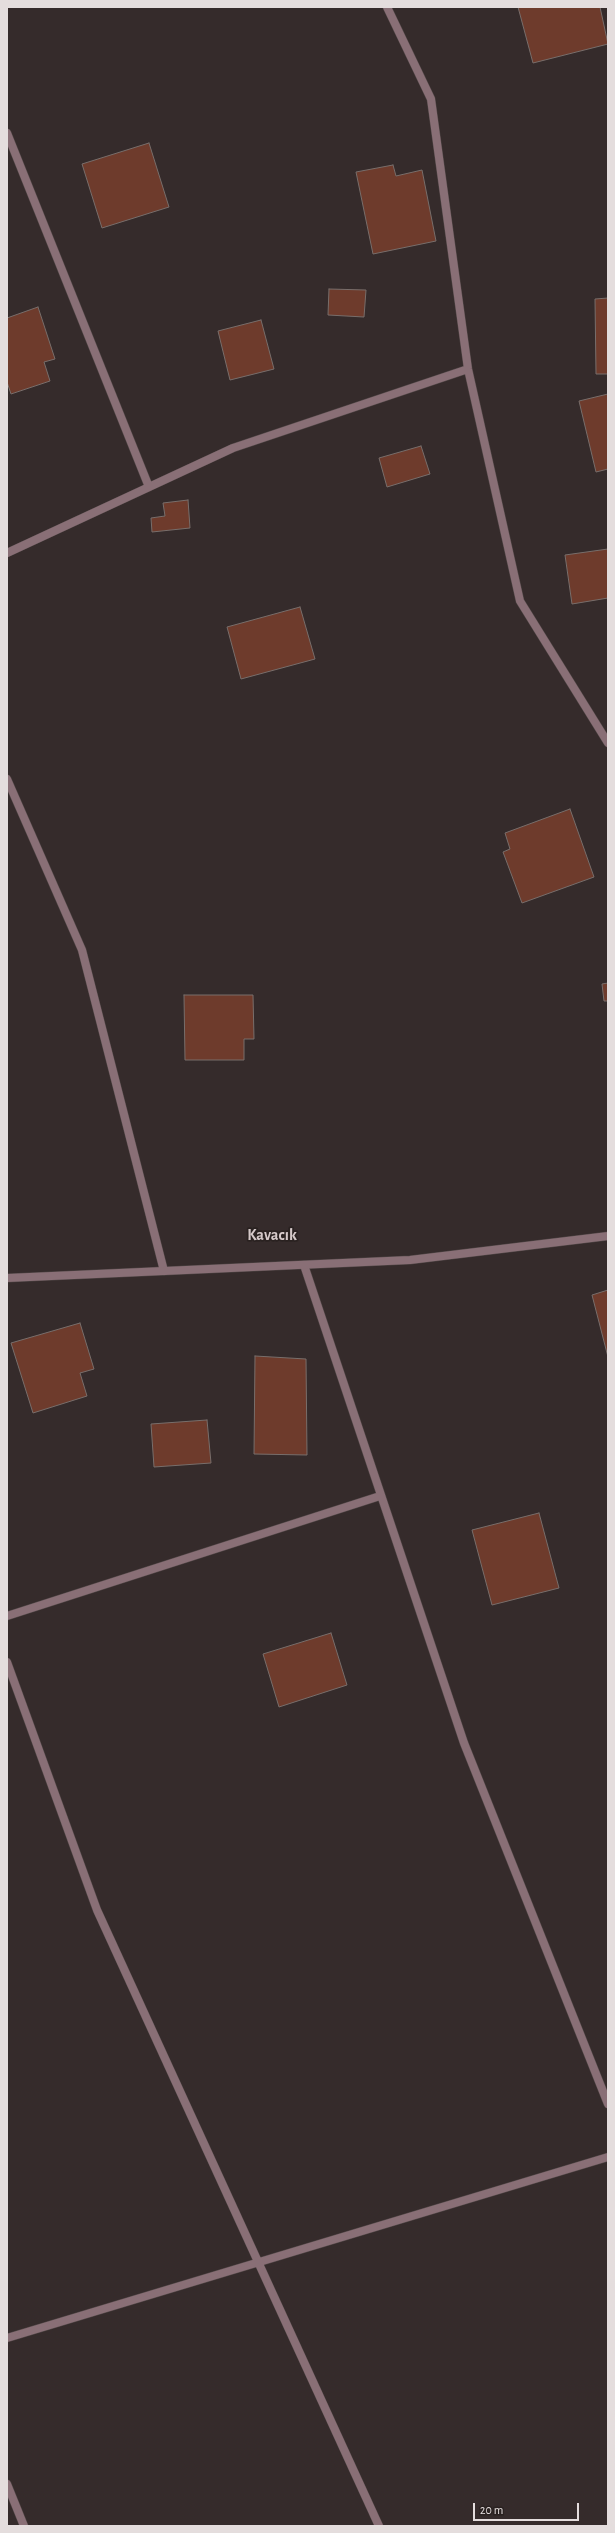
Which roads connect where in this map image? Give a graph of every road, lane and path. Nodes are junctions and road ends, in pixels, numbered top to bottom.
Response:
1 (387, 7) edge
2 (7, 133) edge
3 (468, 369) junction
4 (149, 487) junction
5 (7, 553) edge
6 (608, 743) edge
7 (7, 780) edge
8 (608, 1236) edge
9 (304, 1265) junction
10 (164, 1271) junction
11 (7, 1278) edge
12 (380, 1496) junction
13 (7, 1616) edge
14 (7, 1662) edge
15 (608, 2104) edge
16 (608, 2157) edge
17 (258, 2262) junction
18 (7, 2338) edge
19 (7, 2484) edge
20 (24, 2526) edge
21 (379, 2526) edge

1 - 3 street
2 - 4 street
3 - 4 street
3 - 6 street
4 - 5 street
7 - 10 street
8 - 9 street
9 - 10 street
9 - 12 street
10 - 11 street
12 - 13 street
12 - 15 street
14 - 17 street
16 - 17 street
17 - 18 street
17 - 21 street
19 - 20 street

